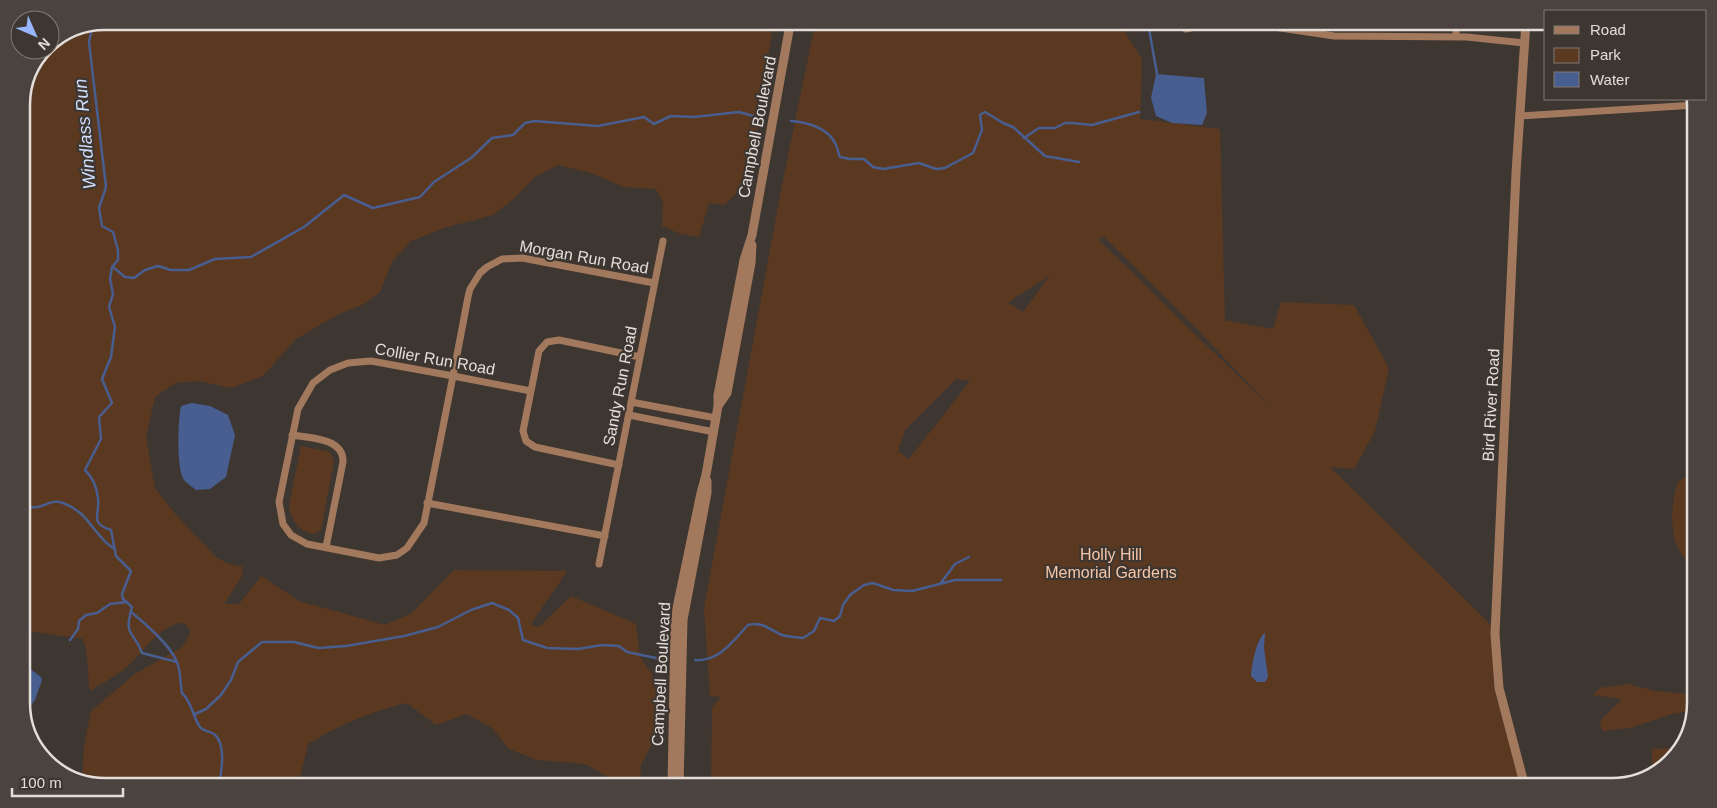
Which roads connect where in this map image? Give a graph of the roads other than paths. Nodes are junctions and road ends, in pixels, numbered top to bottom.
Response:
1 (789, 30) edge
2 (1293, 30) edge
3 (1456, 30) edge
4 (1525, 30) edge
5 (1456, 37) junction
6 (1524, 43) junction
7 (1687, 106) edge
8 (1519, 116) junction
9 (663, 241) dead end
10 (654, 283) junction
11 (640, 357) junction
12 (453, 376) junction
13 (531, 391) junction
14 (631, 402) junction
15 (629, 415) junction
16 (716, 418) junction
17 (714, 432) junction
18 (292, 435) junction
19 (619, 465) junction
20 (706, 476) junction
21 (428, 503) junction
22 (605, 536) junction
23 (326, 547) junction
24 (599, 564) dead end
25 (672, 778) edge
26 (680, 778) edge
27 (1523, 778) edge

1 - 16 street, Campbell Boulevard
2 - 5 street
3 - 5 street
4 - 6 street, Bird River Road
5 - 6 street
6 - 8 street, Bird River Road
7 - 8 street
8 - 27 street, Bird River Road
9 - 10 street, Sandy Run Road
10 - 11 street, Sandy Run Road
10 - 12 street, Morgan Run Road
11 - 13 street
11 - 14 street, Sandy Run Road
12 - 13 street, Collier Run Road
12 - 18 street, Collier Run Road
12 - 21 street, Morgan Run Road
13 - 19 street
14 - 15 street, Sandy Run Road
14 - 16 street
15 - 17 street
15 - 19 street, Sandy Run Road
16 - 17 street, Campbell Boulevard
17 - 20 street, Campbell Boulevard
18 - 23 street, Collier Run Road
18 - 23 street
19 - 22 street, Sandy Run Road
20 - 25 street, Campbell Boulevard
20 - 26 street, Campbell Boulevard
21 - 22 street
21 - 23 street, Collier Run Road
22 - 24 street, Sandy Run Road

